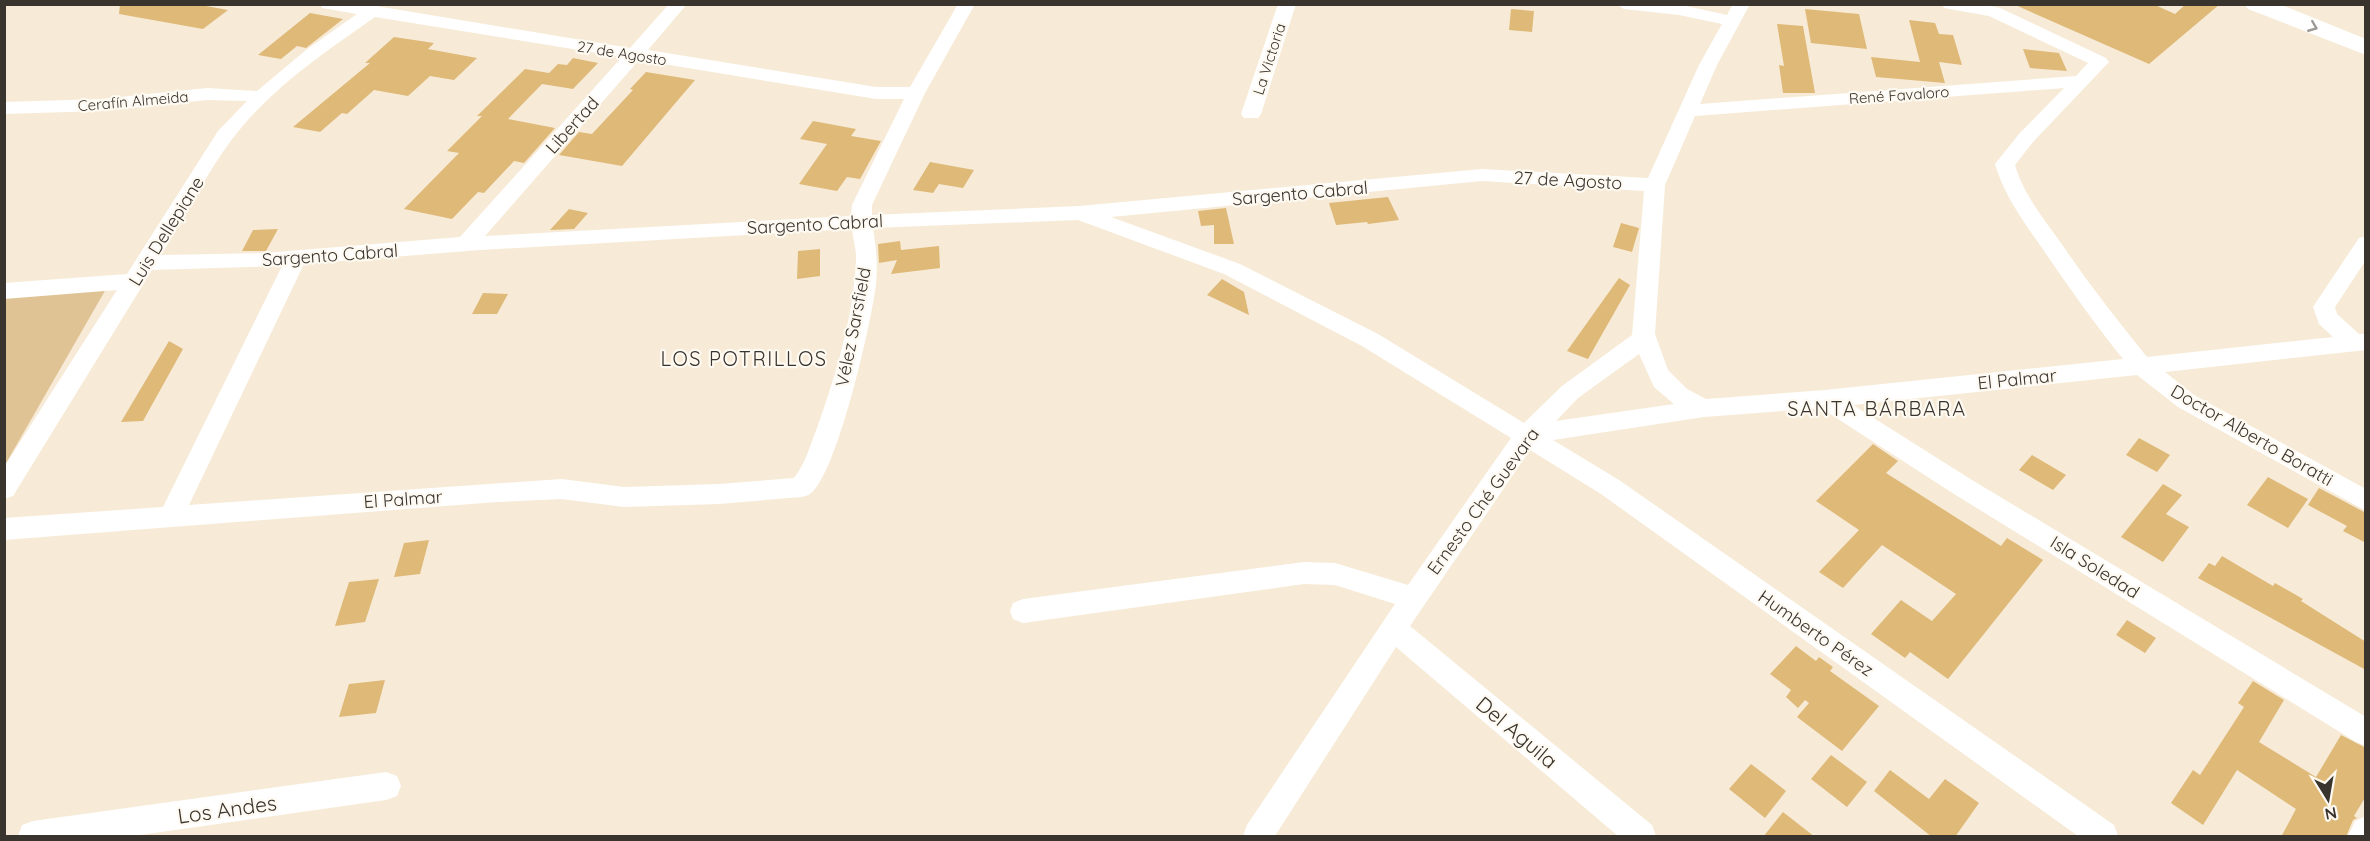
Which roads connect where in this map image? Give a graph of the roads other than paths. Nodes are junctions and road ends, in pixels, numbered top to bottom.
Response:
1 (328, 4) edge
2 (679, 4) edge
3 (967, 4) edge
4 (1287, 4) edge
5 (1624, 4) edge
6 (1950, 4) edge
7 (2314, 4) edge
8 (2260, 5) edge
9 (371, 12) junction
10 (1737, 13) edge
11 (2366, 24) edge
12 (2366, 48) edge
13 (634, 55) junction
14 (2080, 81) junction
15 (916, 93) junction
16 (261, 98) junction
17 (4, 108) edge
18 (1689, 111) junction
19 (1251, 114) dead end
20 (1482, 175) joint
21 (1655, 185) junction
22 (1079, 213) junction
23 (861, 222) junction
24 (2366, 243) edge
25 (465, 245) junction
26 (297, 257) junction
27 (141, 272) junction
28 (4, 291) edge
29 (1644, 334) junction
30 (2360, 343) edge
31 (2141, 365) junction
32 (1825, 399) junction
33 (1704, 408) junction
34 (1527, 435) junction
35 (801, 487) joint
36 (4, 489) edge
37 (2366, 501) edge
38 (171, 516) junction
39 (4, 529) edge
40 (1414, 598) junction
41 (1023, 611) dead end
42 (1393, 628) junction
43 (2366, 733) edge
44 (386, 786) dead end
45 (2366, 831) edge
46 (33, 837) edge
47 (1258, 837) edge
48 (1641, 837) edge
49 (2103, 837) edge
50 (2362, 837) edge

1 - 9 street, 27 de Agosto
2 - 13 street, Libertad
3 - 15 street, Vélez Sarsfield
4 - 19 street, La Victoria
5 - 10 street
6 - 14 street
7 - 11 main road
8 -> 12 main road
9 - 13 street, 27 de Agosto
9 - 16 street, Luis Dellepiane
10 - 18 street
13 - 15 street, 27 de Agosto
13 - 25 street, Libertad
14 - 18 street, René Favaloro
14 - 31 street, Doctor Alberto Boratti
15 - 23 street, Vélez Sarsfield
16 - 17 street, Cerafín Almeida
16 - 27 street, Luis Dellepiane
18 - 21 street
20 - 21 street, 27 de Agosto
20 - 22 street, Sargento Cabral
21 - 29 street
22 - 23 street, Sargento Cabral
22 - 34 street, Humberto Pérez
23 - 25 street, Sargento Cabral
23 - 35 street, Vélez Sarsfield
24 - 30 street
25 - 26 street, Sargento Cabral
26 - 27 street, Sargento Cabral
26 - 38 street
27 - 28 street, Sargento Cabral
27 - 36 street, Luis Dellepiane
29 - 33 street
29 - 34 street, Ernesto Ché Guevara
30 - 31 street, El Palmar
31 - 32 street, El Palmar
31 - 37 street, Doctor Alberto Boratti
32 - 33 street, El Palmar
32 - 43 street, Isla Soledad
33 - 34 street, El Palmar
34 - 40 street, Ernesto Ché Guevara
34 - 49 street, Humberto Pérez
35 - 38 street, El Palmar
38 - 39 street, El Palmar
40 - 41 street
40 - 42 street, Ernesto Ché Guevara
42 - 47 street, Ernesto Ché Guevara
42 - 48 street, Del Aguila
44 - 46 street, Los Andes
45 - 50 street

